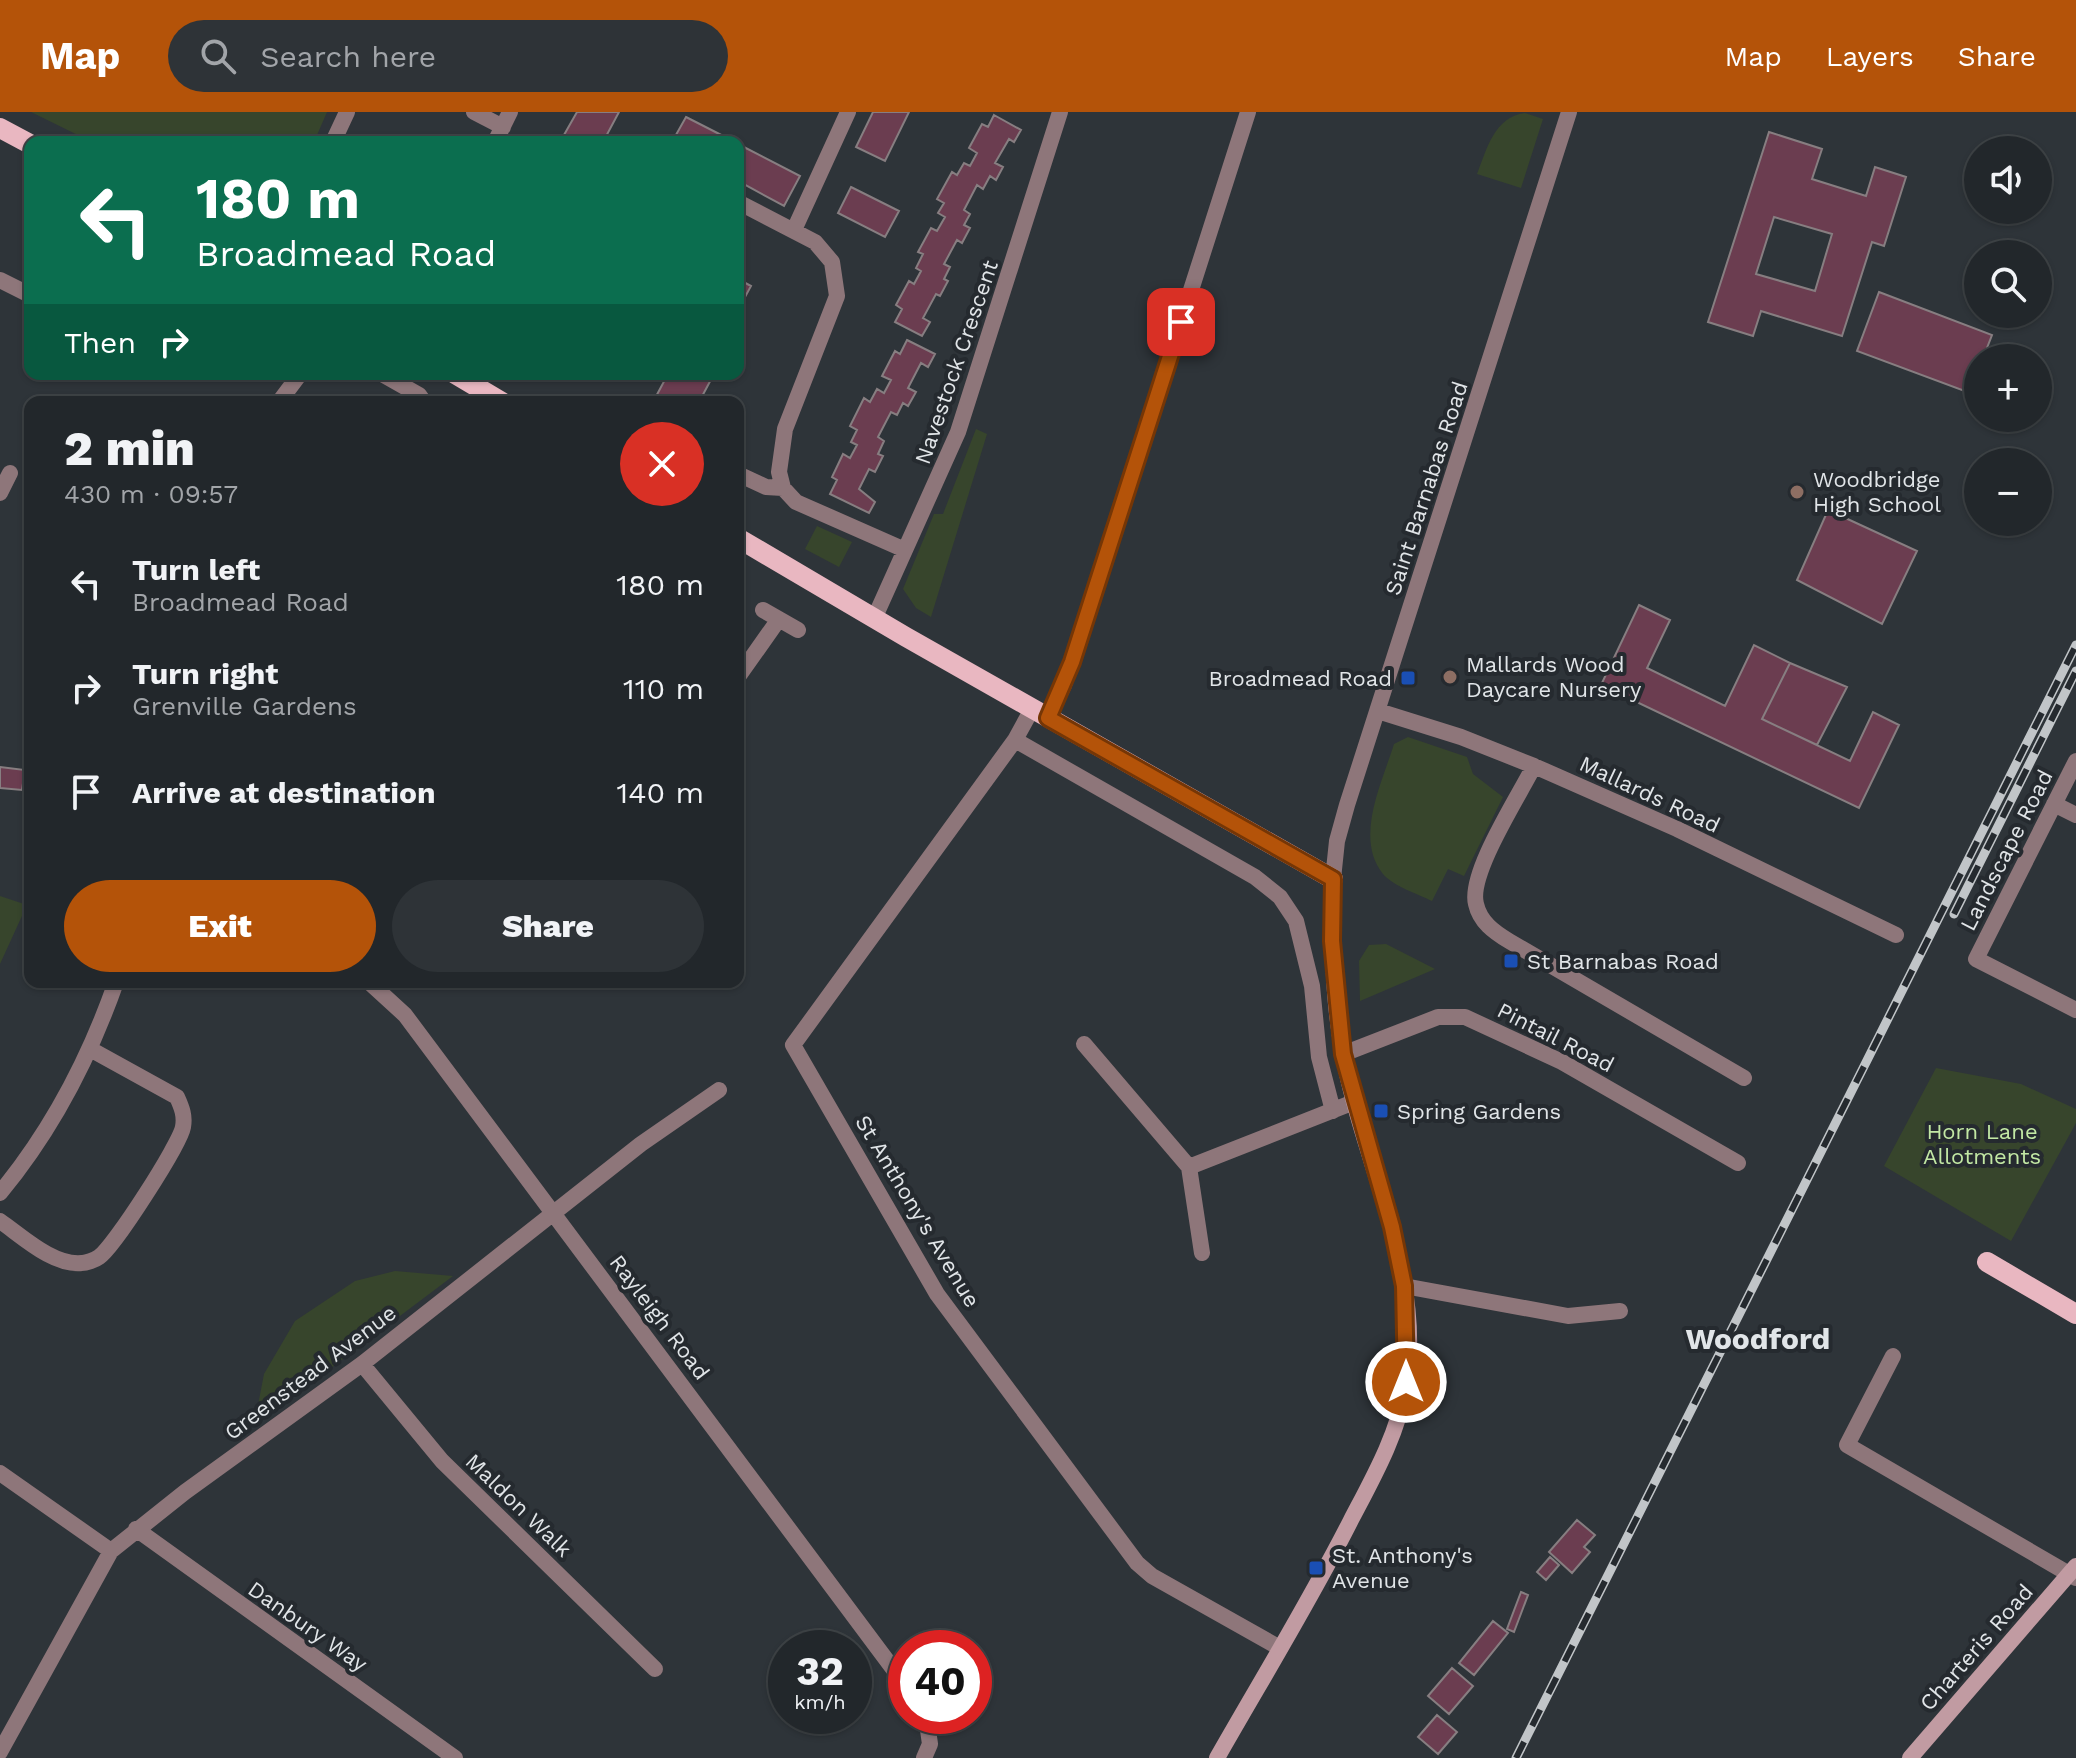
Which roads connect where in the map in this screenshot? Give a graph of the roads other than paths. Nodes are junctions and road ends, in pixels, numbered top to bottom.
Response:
1 (347, 112) edge
2 (474, 112) edge
3 (848, 112) edge
4 (1060, 112) edge
5 (1248, 112) edge
6 (1569, 112) edge
7 (503, 127) edge
8 (0, 128) edge
9 (336, 136) edge
10 (24, 141) edge
11 (744, 205) edge
12 (794, 230) junction
13 (2, 286) edge
14 (24, 293) edge
15 (393, 380) edge
16 (465, 380) edge
17 (420, 396) edge
18 (492, 396) edge
19 (10, 473) dead end
20 (744, 477) edge
21 (783, 488) junction
22 (0, 493) edge
23 (744, 542) edge
24 (905, 550) junction
25 (763, 610) dead end
26 (779, 619) junction
27 (874, 619) junction
28 (798, 630) dead end
29 (744, 669) edge
30 (1378, 711) junction
31 (1040, 713) junction
32 (1015, 740) junction
33 (2076, 761) edge
34 (1534, 766) junction
35 (2054, 804) junction
36 (2076, 815) edge
37 (1333, 879) junction
38 (1896, 935) dead end
39 (114, 988) edge
40 (376, 988) edge
41 (2076, 1010) edge
42 (1084, 1044) dead end
43 (90, 1049) junction
44 (1343, 1054) junction
45 (1744, 1078) dead end
46 (719, 1090) dead end
47 (1354, 1102) junction
48 (1333, 1111) junction
49 (1738, 1163) dead end
50 (1189, 1167) junction
51 (0, 1193) edge
52 (555, 1213) junction
53 (0, 1221) edge
54 (1202, 1253) dead end
55 (1987, 1262) dead end
56 (1404, 1286) junction
57 (1620, 1311) dead end
58 (2076, 1314) edge
59 (1893, 1356) dead end
60 (362, 1364) junction
61 (0, 1473) edge
62 (136, 1529) junction
63 (111, 1551) junction
64 (2074, 1572) edge
65 (1280, 1648) junction
66 (888, 1662) edge
67 (655, 1669) dead end
68 (929, 1734) edge
69 (0, 1752) edge
70 (455, 1758) edge
71 (924, 1758) edge
72 (1217, 1758) edge
73 (1910, 1758) edge

1 - 9 street
2 - 7 street
3 - 12 street
4 - 24 street, Navestock Crescent
5 - 31 street, St Anthony's Avenue
6 - 30 street, Saint Barnabas Road
8 - 10 main road
11 - 12 street
12 - 21 street
13 - 14 street
15 - 17 street
16 - 18 main road
19 - 22 street
20 - 21 street
21 - 24 street
23 - 27 main road
24 - 27 street, Navestock Crescent
25 - 26 street
26 - 28 street
26 - 29 street
27 - 31 main road
30 - 34 street, Mallards Road
30 - 37 street, Saint Barnabas Road
31 - 32 street, St Anthony's Avenue
31 - 37 main road
32 - 48 street
32 - 65 street, St Anthony's Avenue
33 - 35 street, Landscape Road
34 - 38 street, Mallards Road
34 - 45 street
35 - 36 street
35 - 41 street, Landscape Road
37 - 44 street
39 - 43 street
40 - 52 street, Rayleigh Road
42 - 50 street
43 - 51 street
43 - 53 street
44 - 47 street
44 - 49 street, Pintail Road
46 - 52 street, Greenstead Avenue
47 - 48 street
47 - 56 street
48 - 50 street
50 - 54 street
52 - 60 street, Greenstead Avenue
52 - 66 street, Rayleigh Road
55 - 58 main road
56 - 57 street
56 - 65 street
59 - 64 street
60 - 62 street, Greenstead Avenue
60 - 67 street, Maldon Walk
61 - 63 street
62 - 63 street, Greenstead Avenue
62 - 70 street, Danbury Way
63 - 69 street, Greenstead Avenue
64 - 73 street, Charteris Road
65 - 72 street
68 - 71 street

